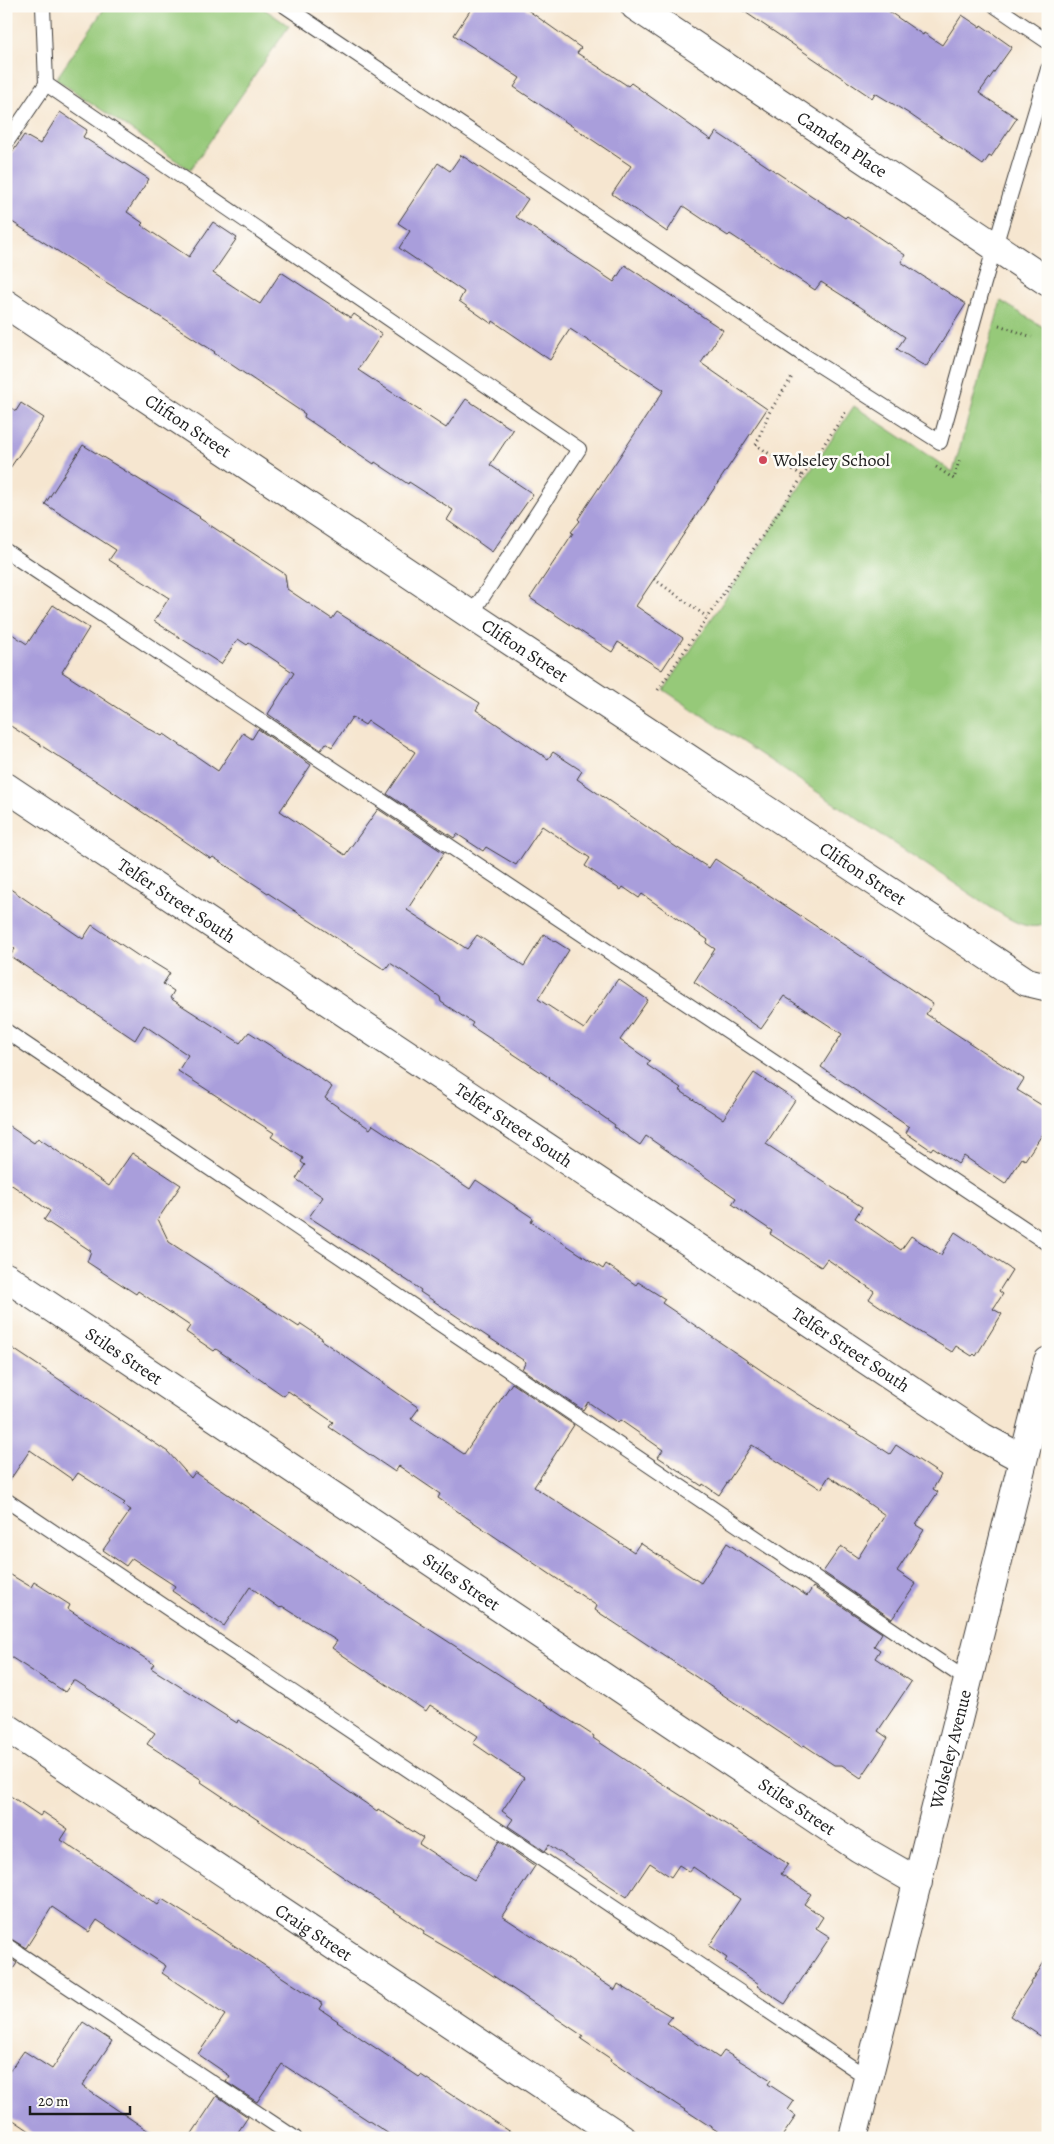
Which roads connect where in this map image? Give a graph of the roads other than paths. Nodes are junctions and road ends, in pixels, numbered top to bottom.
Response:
1 (43, 6) edge
2 (285, 6) edge
3 (635, 6) edge
4 (995, 6) edge
5 (1048, 42) edge
6 (1048, 69) edge
7 (46, 84) junction
8 (6, 143) edge
9 (995, 247) junction
10 (1048, 282) edge
11 (6, 304) edge
12 (6, 551) edge
13 (471, 615) junction
14 (6, 787) edge
15 (1048, 987) edge
16 (6, 1031) edge
17 (1048, 1244) edge
18 (6, 1276) edge
19 (1048, 1361) edge
20 (1023, 1458) junction
21 (6, 1500) edge
22 (967, 1680) junction
23 (6, 1727) edge
24 (918, 1882) junction
25 (6, 1945) edge
26 (868, 2078) junction
27 (295, 2138) edge
28 (622, 2138) edge
29 (853, 2138) edge

1 - 7 lane
2 - 9 lane
3 - 9 street, Camden Place
4 - 5 lane
6 - 9 lane
7 - 8 lane
7 - 13 lane
9 - 10 street, Camden Place
11 - 13 street, Clifton Street
12 - 17 lane
13 - 15 street, Clifton Street
14 - 20 street, Telfer Street South
16 - 22 lane
18 - 24 street, Stiles Street
19 - 20 street, Wolseley Avenue
20 - 22 street, Wolseley Avenue
21 - 26 lane
22 - 24 street, Wolseley Avenue
23 - 28 street, Craig Street
24 - 26 street, Wolseley Avenue
25 - 27 lane
26 - 29 street, Wolseley Avenue

